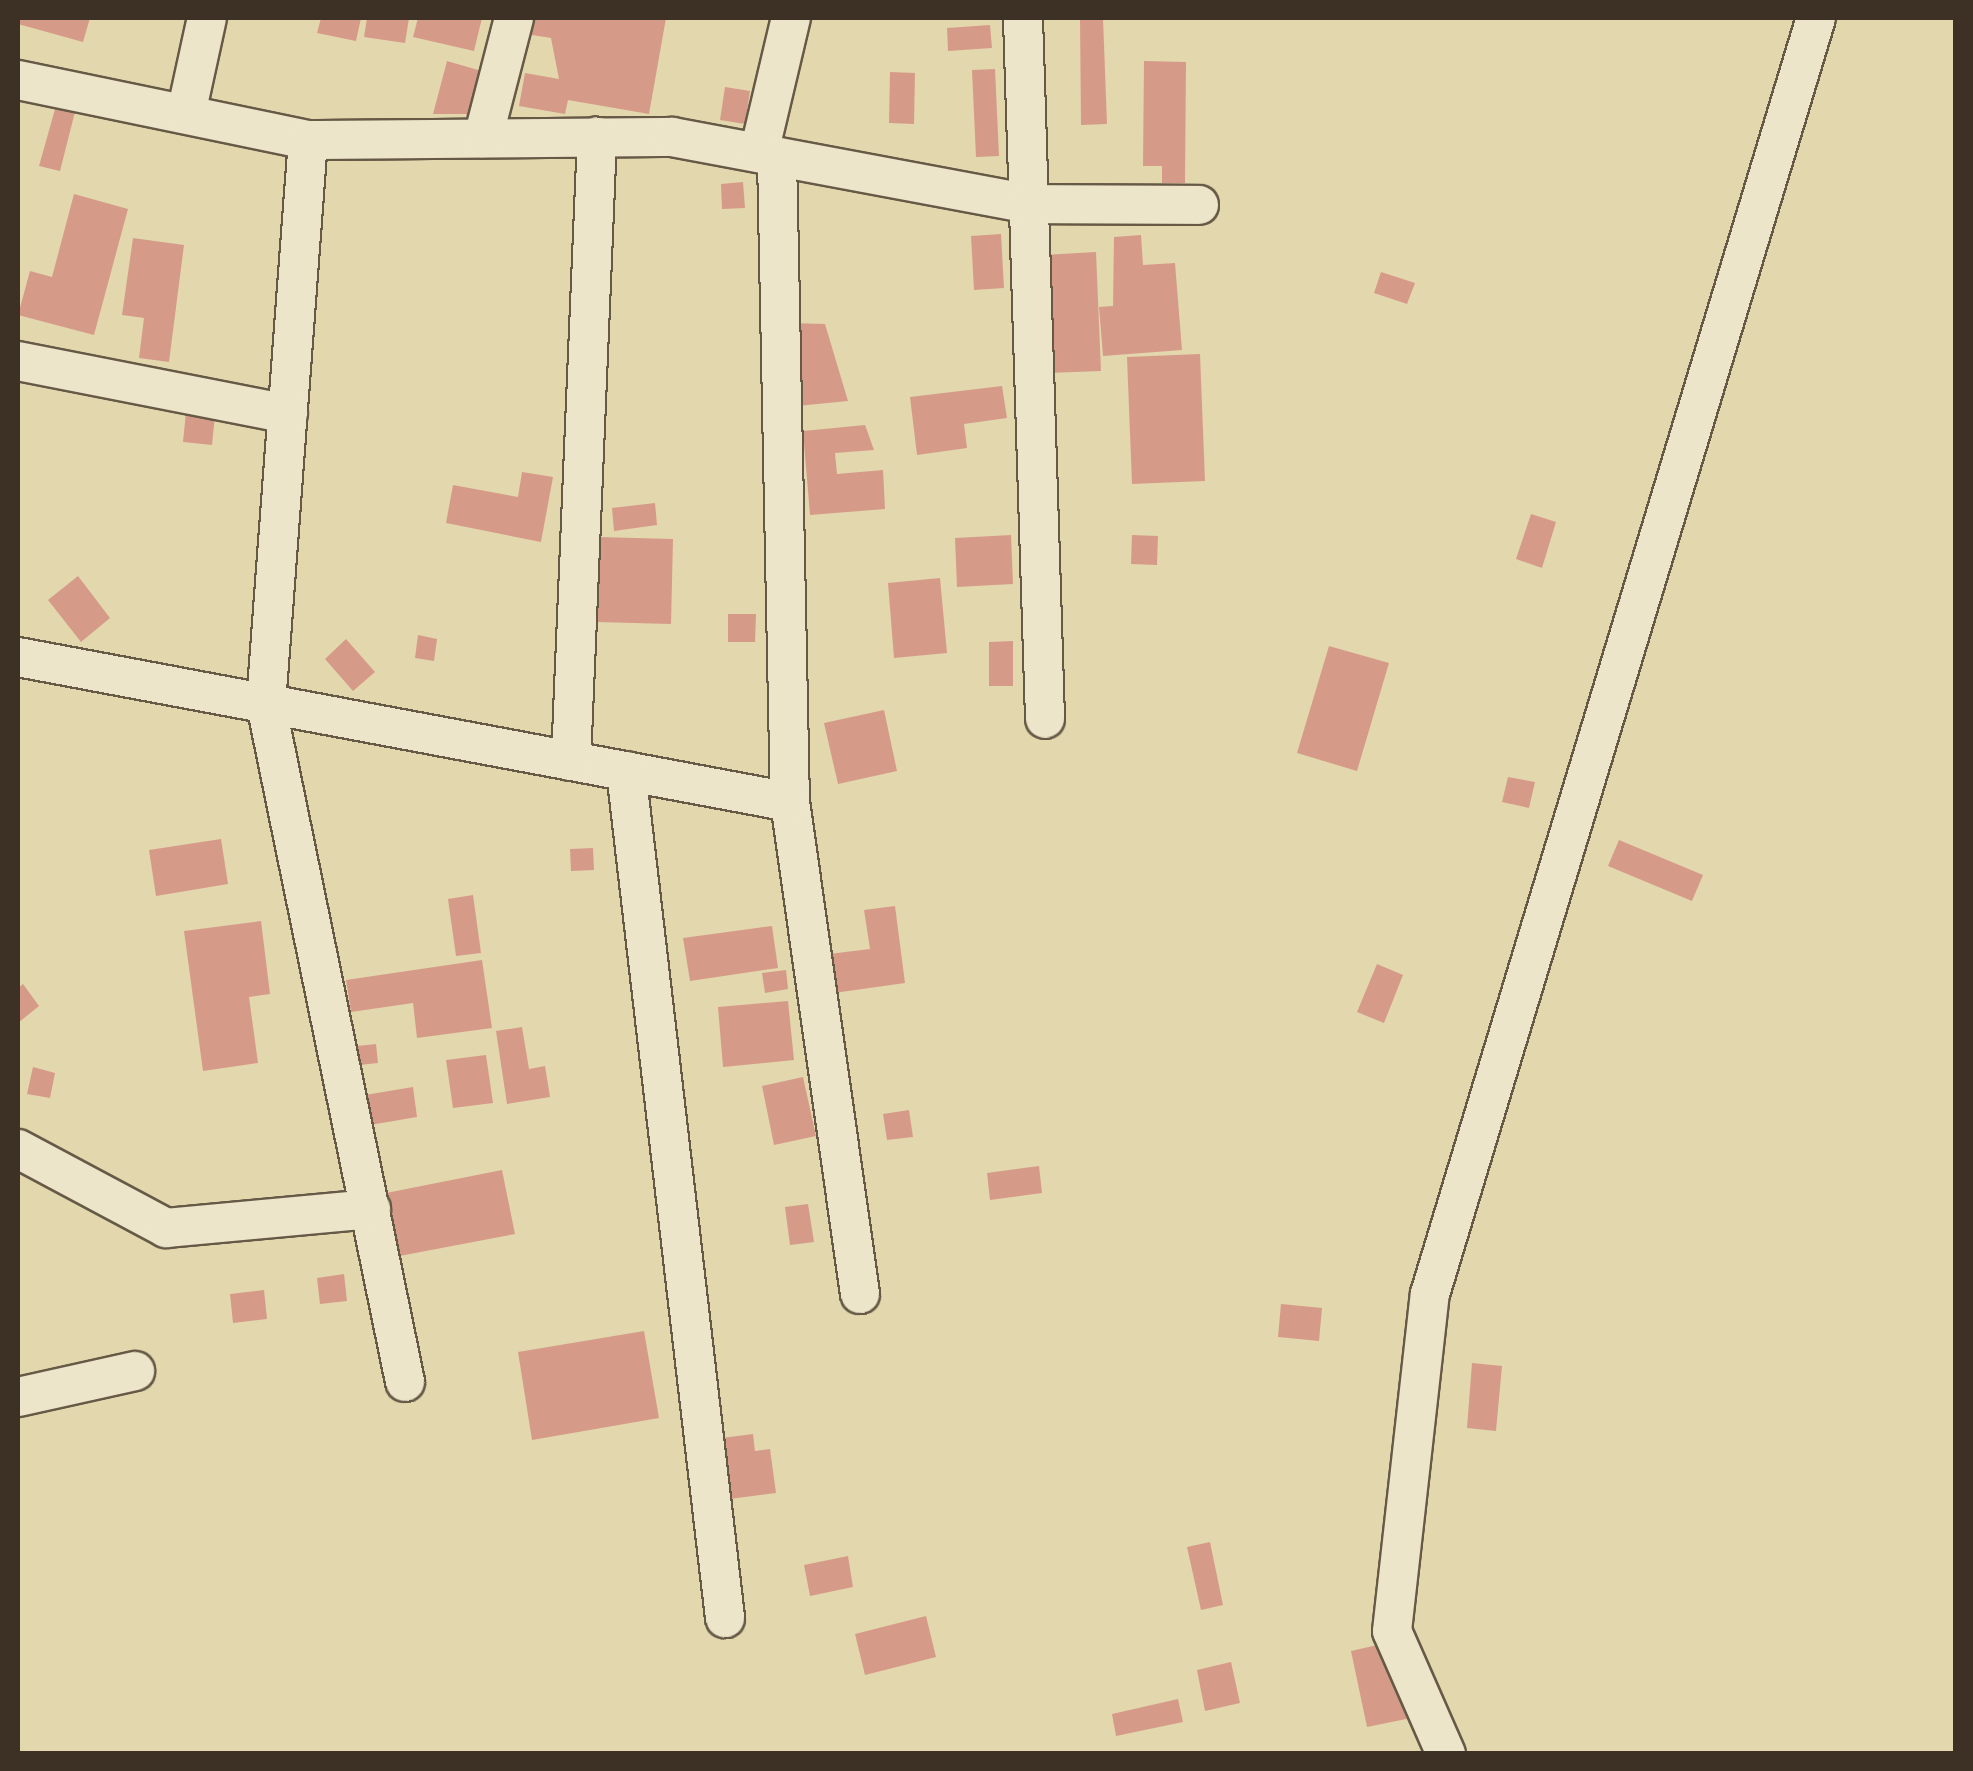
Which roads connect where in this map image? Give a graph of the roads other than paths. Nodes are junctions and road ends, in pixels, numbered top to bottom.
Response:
1 (207, 18) edge
2 (514, 18) edge
3 (790, 18) edge
4 (1024, 18) edge
5 (1816, 18) edge
6 (18, 80) edge
7 (186, 114) junction
8 (597, 137) junction
9 (483, 138) junction
10 (308, 140) junction
11 (768, 155) junction
12 (1029, 204) junction
13 (1199, 205) dead end
14 (18, 361) edge
15 (288, 414) junction
16 (18, 657) edge
17 (266, 704) junction
18 (1044, 719) dead end
19 (571, 761) junction
20 (626, 771) junction
21 (790, 802) junction
22 (18, 1148) edge
23 (371, 1209) junction
24 (860, 1294) dead end
25 (135, 1371) dead end
26 (405, 1382) dead end
27 (18, 1396) edge
28 (725, 1618) dead end
29 (1446, 1754) edge

1 - 7 street
2 - 9 street
3 - 11 street
4 - 12 street
5 - 29 street
6 - 7 street
7 - 10 street
8 - 9 street
8 - 11 street
8 - 19 street
9 - 10 street
10 - 15 street
11 - 12 street
11 - 21 street
12 - 13 street
12 - 18 street
14 - 15 street
15 - 17 street
16 - 17 street
17 - 19 street
17 - 23 street
19 - 20 street
20 - 21 street
20 - 28 street
21 - 24 street
22 - 23 street
23 - 26 street
25 - 27 street

